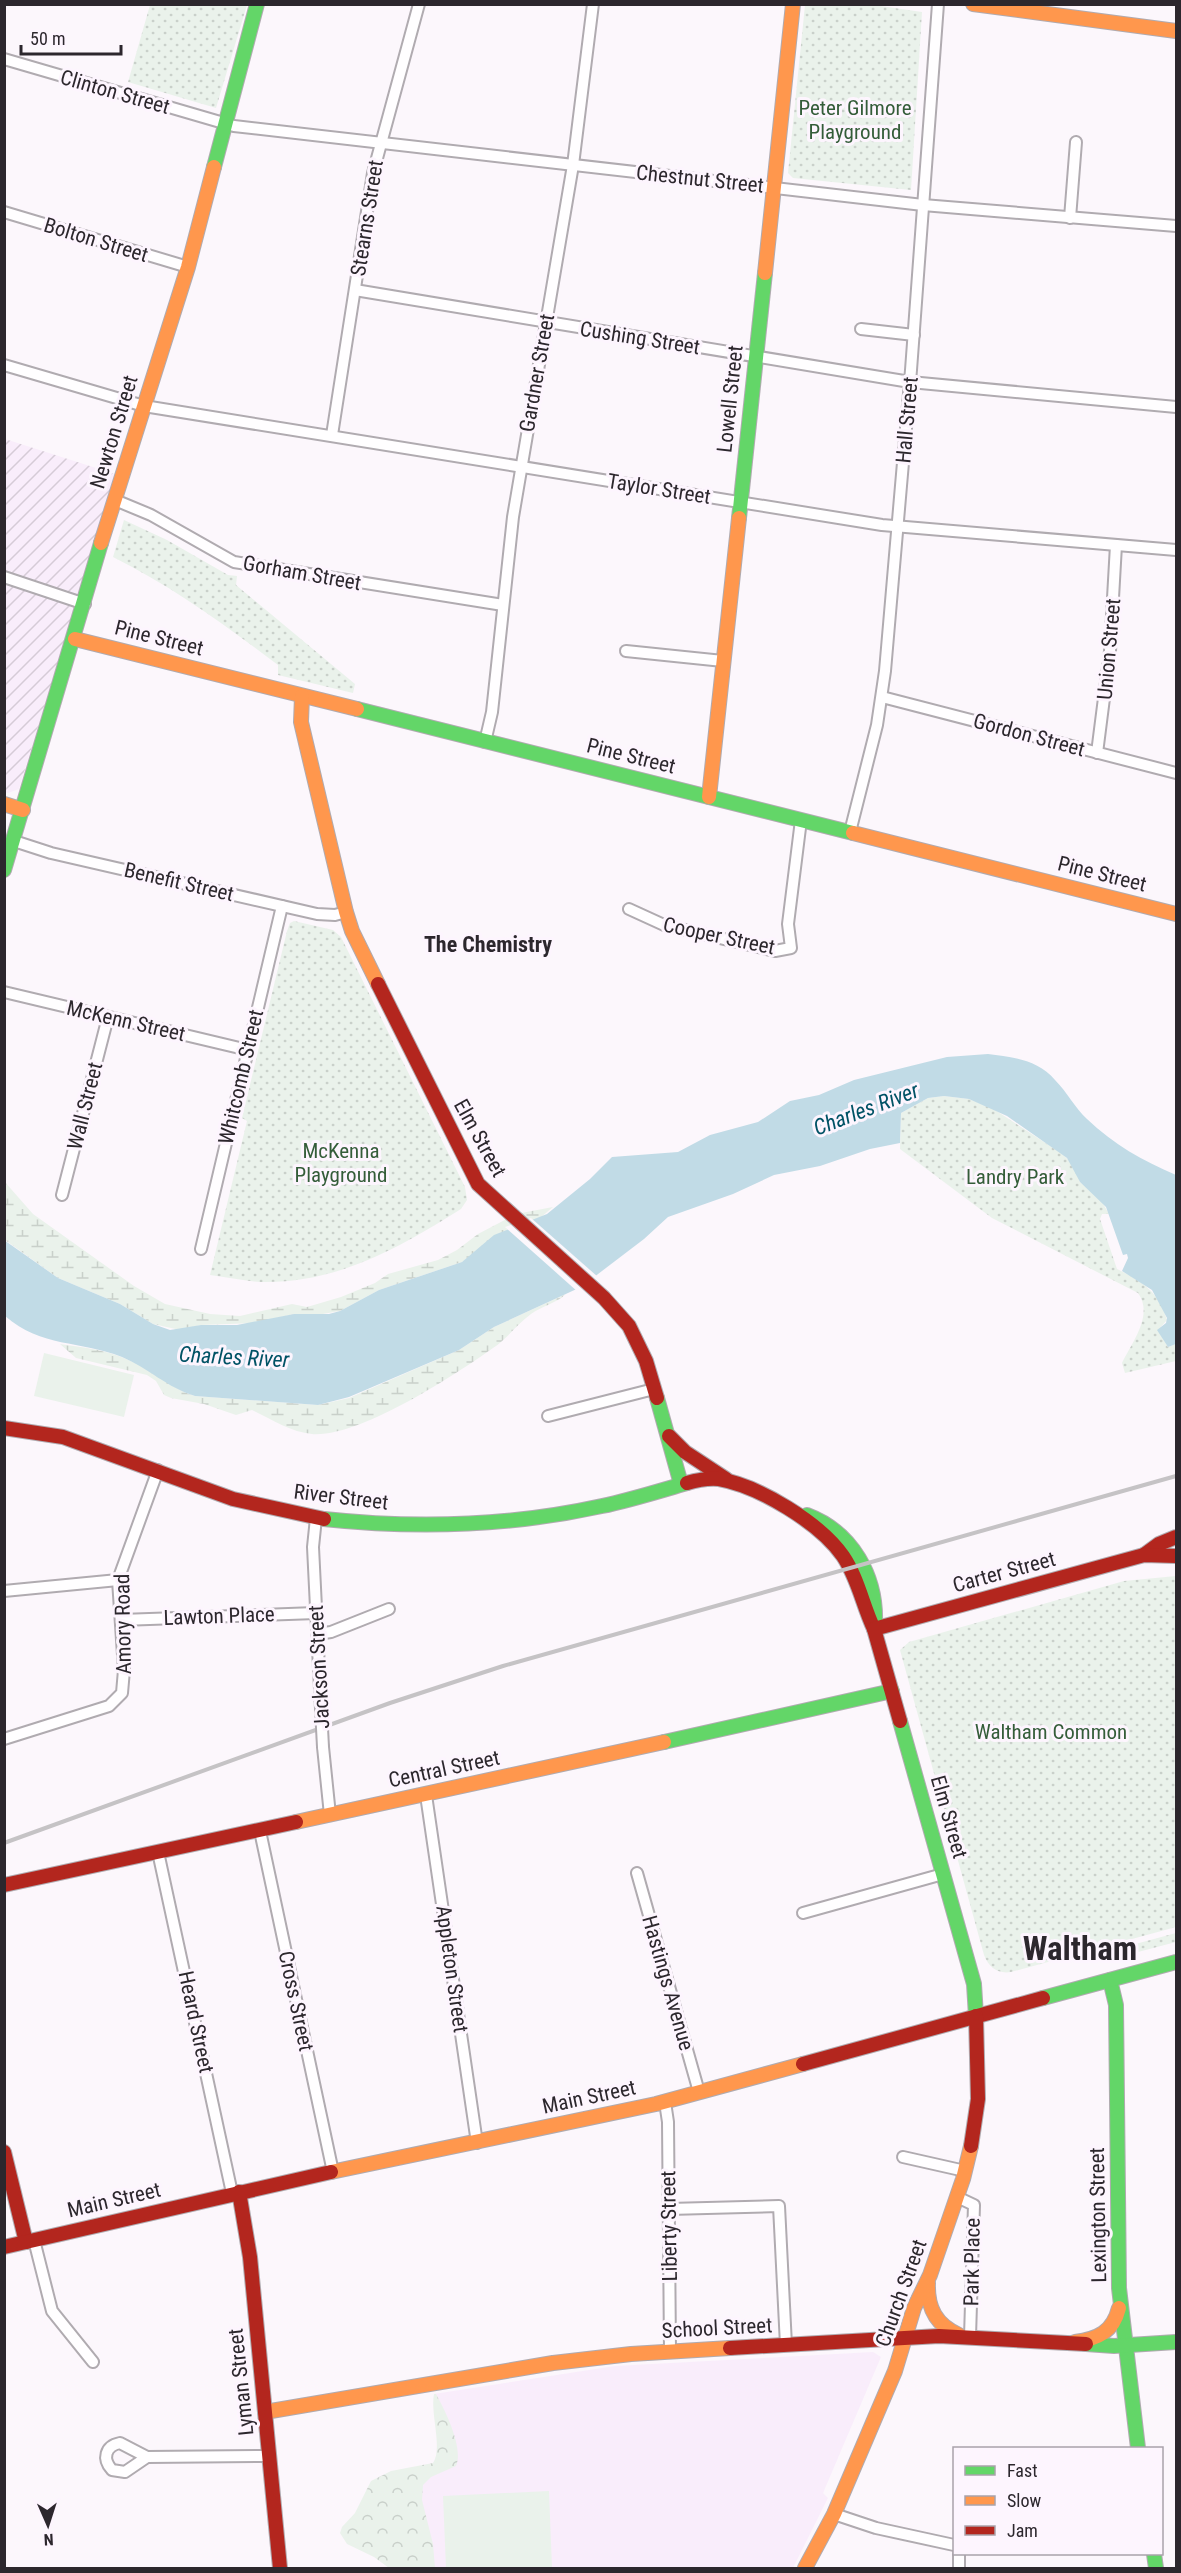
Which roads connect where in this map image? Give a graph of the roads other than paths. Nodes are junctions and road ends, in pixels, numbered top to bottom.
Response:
1 (257, 4) edge
2 (419, 4) edge
3 (593, 4) edge
4 (793, 4) edge
5 (938, 4) edge
6 (973, 4) edge
7 (1039, 9) edge
8 (1176, 31) edge
9 (4, 59) edge
10 (225, 124) junction
11 (1076, 142) dead end
12 (380, 143) junction
13 (573, 165) junction
14 (774, 187) junction
15 (923, 205) junction
16 (4, 212) edge
17 (1070, 218) junction
18 (1176, 226) edge
19 (188, 267) junction
20 (355, 290) junction
21 (545, 322) junction
22 (861, 329) dead end
23 (914, 335) junction
24 (756, 357) junction
25 (4, 364) edge
26 (910, 382) junction
27 (144, 406) junction
28 (1176, 407) edge
29 (332, 435) junction
30 (520, 467) junction
31 (115, 500) junction
32 (741, 502) junction
33 (898, 526) junction
34 (1116, 545) junction
35 (1176, 550) edge
36 (4, 577) edge
37 (85, 604) junction
38 (503, 605) junction
39 (75, 639) junction
40 (626, 651) dead end
41 (723, 661) junction
42 (302, 696) junction
43 (882, 697) junction
44 (485, 741) junction
45 (1097, 753) junction
46 (1176, 773) edge
47 (709, 797) junction
48 (4, 804) edge
49 (23, 810) junction
50 (801, 820) junction
51 (850, 832) junction
52 (14, 841) junction
53 (4, 870) edge
54 (282, 906) junction
55 (629, 909) dead end
56 (346, 912) junction
57 (1176, 914) edge
58 (4, 992) edge
59 (108, 1017) junction
60 (248, 1050) junction
61 (62, 1195) dead end
62 (201, 1249) dead end
63 (654, 1389) junction
64 (548, 1416) dead end
65 (4, 1428) edge
66 (667, 1434) junction
67 (158, 1470) junction
68 (731, 1482) junction
69 (681, 1485) junction
70 (316, 1518) junction
71 (1176, 1538) edge
72 (1144, 1555) junction
73 (1176, 1556) edge
74 (118, 1580) junction
75 (4, 1591) edge
76 (389, 1609) dead end
77 (316, 1613) junction
78 (122, 1620) junction
79 (874, 1629) junction
80 (317, 1634) junction
81 (892, 1691) junction
82 (4, 1738) edge
83 (426, 1795) junction
84 (330, 1815) junction
85 (260, 1831) junction
86 (158, 1852) junction
87 (637, 1873) dead end
88 (943, 1874) junction
89 (4, 1885) edge
90 (803, 1913) dead end
91 (1176, 1962) edge
92 (1110, 1980) junction
93 (976, 2016) junction
94 (699, 2092) junction
95 (665, 2102) junction
96 (477, 2143) junction
97 (4, 2152) edge
98 (903, 2157) dead end
99 (965, 2171) junction
100 (333, 2172) junction
101 (236, 2192) junction
102 (957, 2197) junction
103 (669, 2209) junction
104 (30, 2241) junction
105 (4, 2247) edge
106 (930, 2275) junction
107 (1120, 2298) junction
108 (970, 2337) junction
109 (904, 2339) junction
110 (1076, 2342) junction
111 (1176, 2342) edge
112 (786, 2345) junction
113 (1126, 2345) junction
114 (670, 2351) junction
115 (93, 2362) dead end
116 (265, 2412) junction
117 (1138, 2447) edge
118 (269, 2456) junction
119 (147, 2457) dead end
120 (834, 2514) junction
121 (953, 2545) edge
122 (280, 2568) edge
123 (805, 2568) edge

1 - 10 main road, Newton Street
2 - 12 street, Stearns Street
3 - 13 street, Gardner Street
4 - 14 main road, Lowell Street
5 - 15 street, Hall Street
6 - 7 main road
7 - 8 main road
9 - 10 street, Clinton Street
10 - 12 street, Chestnut Street
10 - 19 main road, Newton Street
11 - 17 street
12 - 13 street, Chestnut Street
12 - 20 street, Stearns Street
13 - 14 street, Chestnut Street
13 - 21 street, Gardner Street
14 - 15 street, Chestnut Street
14 - 24 main road, Lowell Street
15 - 17 street, Chestnut Street
15 - 23 street, Hall Street
16 - 19 street, Bolton Street
17 - 18 street, Chestnut Street
19 - 27 main road, Newton Street
20 - 21 street, Cushing Street
20 - 29 street, Stearns Street
21 - 24 street, Cushing Street
21 - 30 street, Gardner Street
22 - 23 street
23 - 26 street, Hall Street
24 - 26 street, Cushing Street
24 - 32 main road, Lowell Street
25 - 27 street, Taylor Street
26 - 28 street, Cushing Street
26 - 33 street, Hall Street
27 - 29 street, Taylor Street
27 - 31 main road, Newton Street
29 - 30 street, Taylor Street
30 - 32 street, Taylor Street
30 - 38 street, Gardner Street
31 - 37 main road, Newton Street
31 - 38 street, Gorham Street
32 - 33 street, Taylor Street
32 - 41 main road, Lowell Street
33 - 34 street, Taylor Street
33 - 43 street, Hall Street
34 - 35 street, Taylor Street
34 - 45 street, Union Street
36 - 37 street
37 - 39 main road, Newton Street
38 - 44 street, Gardner Street
39 - 42 main road, Pine Street
39 - 49 main road, Newton Street
40 - 41 street
41 - 47 main road, Lowell Street
42 - 44 main road, Pine Street
42 - 56 main road, Elm Street
43 - 45 street, Gordon Street
43 - 51 street, Hall Street
44 - 47 main road, Pine Street
45 - 46 street, Gordon Street
47 - 50 main road, Pine Street
48 - 49 main road
49 - 52 main road, Newton Street
50 - 51 main road, Pine Street
50 - 55 street, Cooper Street
51 - 57 main road, Pine Street
52 - 53 main road, Newton Street
52 - 54 street, Benefit Street
54 - 56 street, Benefit Street
54 - 60 street, Whitcomb Street
56 - 63 main road, Elm Street
58 - 59 street, McKenn Street
59 - 60 street, McKenn Street
59 - 61 street, Wall Street
60 - 62 street, Whitcomb Street
63 - 64 street
63 - 66 main road, Elm Street
65 - 67 main road, River Street
66 - 68 main road
66 - 69 main road, Elm Street
67 - 70 main road, River Street
67 - 74 street, Amory Road
68 - 69 main road, Elm Street
68 - 79 main road, Elm Street
69 - 70 main road, River Street
70 - 77 street, Jackson Street
71 - 72 main road, Carter Street
72 - 73 main road, Carter Street
72 - 79 main road, Carter Street
74 - 75 street
74 - 78 street, Amory Road
76 - 80 street
77 - 78 street, Lawton Place
77 - 80 street, Jackson Street
78 - 82 street, Amory Road
79 - 81 main road, Elm Street
80 - 84 street, Jackson Street, bridge
81 - 83 main road, Central Street
81 - 88 main road, Elm Street
83 - 84 main road, Central Street
83 - 96 street, Appleton Street
84 - 85 main road, Central Street
85 - 86 main road, Central Street
85 - 100 street, Cross Street
86 - 89 main road, Central Street
86 - 101 street, Heard Street
87 - 94 street, Hastings Avenue
88 - 90 street
88 - 93 main road, Elm Street
91 - 92 main road, Main Street
92 - 93 main road, Main Street
92 - 107 main road, Lexington Street
93 - 94 main road, Main Street
93 - 99 main road, Church Street
94 - 95 main road, Main Street
95 - 96 main road, Main Street
95 - 103 street, Liberty Street
96 - 100 main road, Main Street
97 - 104 main road
98 - 99 street
99 - 102 main road, Church Street
100 - 101 main road, Main Street
101 - 104 main road, Main Street
101 - 116 main road, Lyman Street
102 - 106 main road, Church Street
102 - 108 street, Park Place
103 - 112 street
103 - 114 street, Liberty Street
104 - 105 main road, Main Street
104 - 115 street
106 - 108 main road
106 - 109 main road, Church Street
107 - 110 main road
107 - 113 main road, Lexington Street
108 - 109 main road, School Street
108 - 110 main road, School Street
109 - 112 main road, School Street
109 - 120 main road, Church Street
110 - 113 main road, School Street
111 - 113 main road, School Street
112 - 114 main road, School Street
113 - 117 main road, Lexington Street
114 - 116 main road, School Street
116 - 118 main road, Lyman Street
118 - 119 street
118 - 122 main road, Lyman Street
120 - 121 street
120 - 123 main road, Church Street

